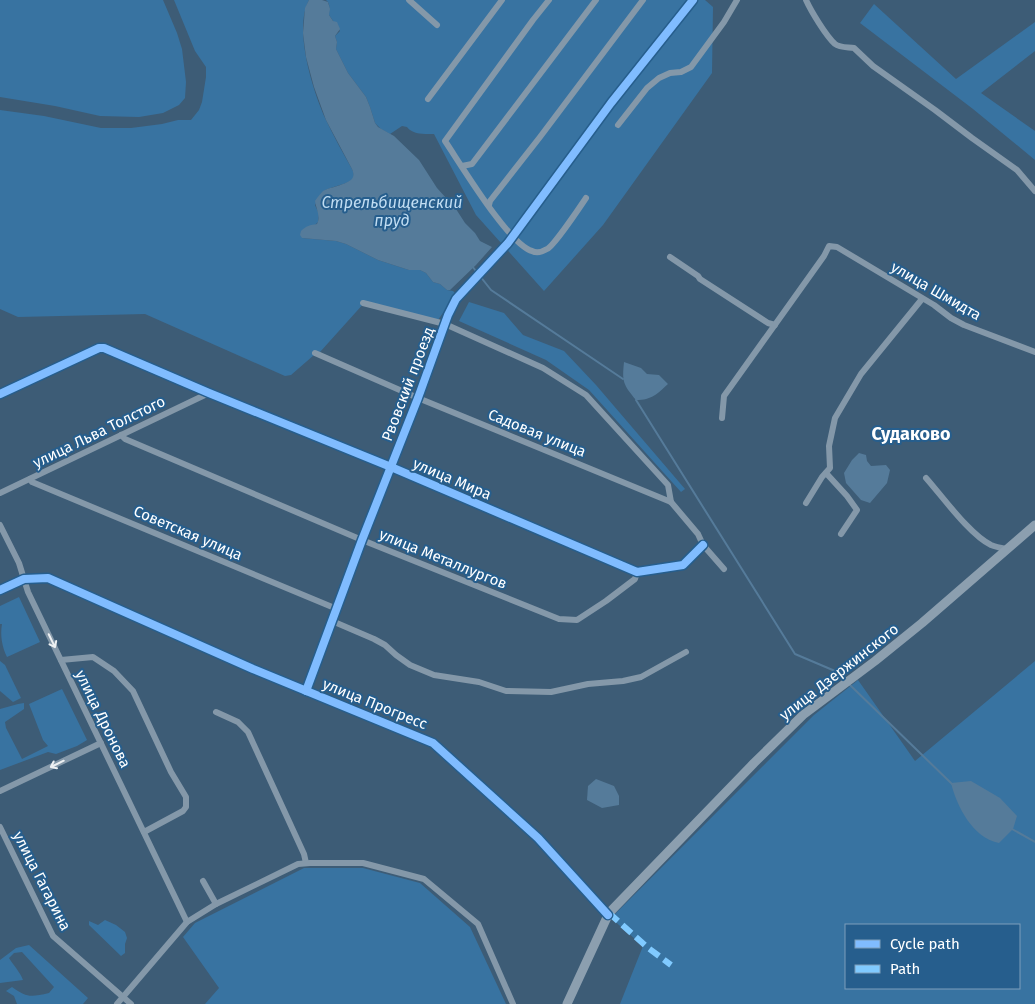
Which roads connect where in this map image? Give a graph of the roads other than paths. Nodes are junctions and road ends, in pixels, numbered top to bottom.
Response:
1 (409, 0) edge
2 (502, 0) edge
3 (549, 0) edge
4 (596, 0) edge
5 (643, 0) edge
6 (693, 0) edge
7 (737, 0) edge
8 (806, 0) edge
9 (437, 25) dead end
10 (428, 100) dead end
11 (618, 125) dead end
12 (462, 166) junction
13 (1035, 191) edge
14 (586, 198) dead end
15 (489, 205) junction
16 (513, 237) junction
17 (670, 257) dead end
18 (922, 299) junction
19 (363, 303) dead end
20 (445, 324) junction
21 (775, 325) junction
22 (1035, 352) edge
23 (315, 353) dead end
24 (209, 393) junction
25 (0, 394) edge
26 (418, 398) junction
27 (722, 418) dead end
28 (121, 435) junction
29 (391, 467) junction
30 (826, 473) junction
31 (926, 478) dead end
32 (30, 479) junction
33 (0, 493) edge
34 (671, 502) junction
35 (806, 503) dead end
36 (0, 525) edge
37 (1035, 525) edge
38 (841, 534) dead end
39 (362, 540) junction
40 (703, 545) junction
41 (1006, 549) junction
42 (724, 570) dead end
43 (637, 572) junction
44 (24, 579) junction
45 (0, 590) edge
46 (336, 609) junction
47 (332, 622) junction
48 (686, 652) dead end
49 (61, 660) junction
50 (306, 691) junction
51 (216, 712) dead end
52 (101, 743) junction
53 (0, 791) edge
54 (0, 827) edge
55 (144, 832) junction
56 (306, 863) junction
57 (203, 881) dead end
58 (216, 904) junction
59 (608, 915) junction
60 (187, 922) junction
61 (123, 997) junction
62 (117, 1004) edge
63 (131, 1004) edge
64 (514, 1004) edge
65 (567, 1004) edge

1 - 9 street
2 - 10 street
3 - 12 street
4 - 12 street
5 - 15 street
6 - 16 street, Рвовский проезд
7 - 11 street
8 - 13 street
12 - 15 street
14 - 16 street
15 - 16 street
16 - 20 street, Рвовский проезд
17 - 21 street
18 - 21 street, улица Шмидта
18 - 22 street, улица Шмидта
18 - 30 street
19 - 20 street
20 - 26 street, Рвовский проезд
20 - 34 street
21 - 27 street
23 - 26 street, Садовая улица
24 - 25 street, улица Мира
24 - 28 street, улица Льва Толстого
24 - 29 street, улица Мира
26 - 29 street, Рвовский проезд
26 - 34 street, Садовая улица
28 - 32 street, улица Льва Толстого
28 - 39 street, улица Металлургов
29 - 39 street, Рвовский проезд
29 - 43 street, улица Мира
30 - 35 street
30 - 38 street
31 - 41 street
32 - 33 street, улица Льва Толстого
32 - 46 street, Советская улица
34 - 40 street, Садовая улица
36 - 44 street, улица Дронова
37 - 41 street, улица Дзержинского
39 - 43 street, улица Металлургов
39 - 46 street, Рвовский проезд
40 - 42 street, Садовая улица
40 - 43 street
41 - 59 street, улица Дзержинского
44 - 45 street
44 -> 49 street, улица Дронова
44 - 50 street, улица Прогресс
46 - 47 street, Рвовский проезд
47 - 48 street
47 - 50 street, Рвовский проезд
49 - 52 street, улица Дронова
49 - 55 street
50 - 59 street, улица Прогресс
51 - 56 street
52 -> 53 street
52 - 55 street, улица Дронова
54 - 61 street, улица Гагарина
55 - 60 street, улица Дронова
56 - 58 street
56 - 64 street
57 - 58 street
58 - 60 street
59 - 65 street, улица Дзержинского
60 - 61 street
61 - 62 street
61 - 63 street, улица Гагарина

